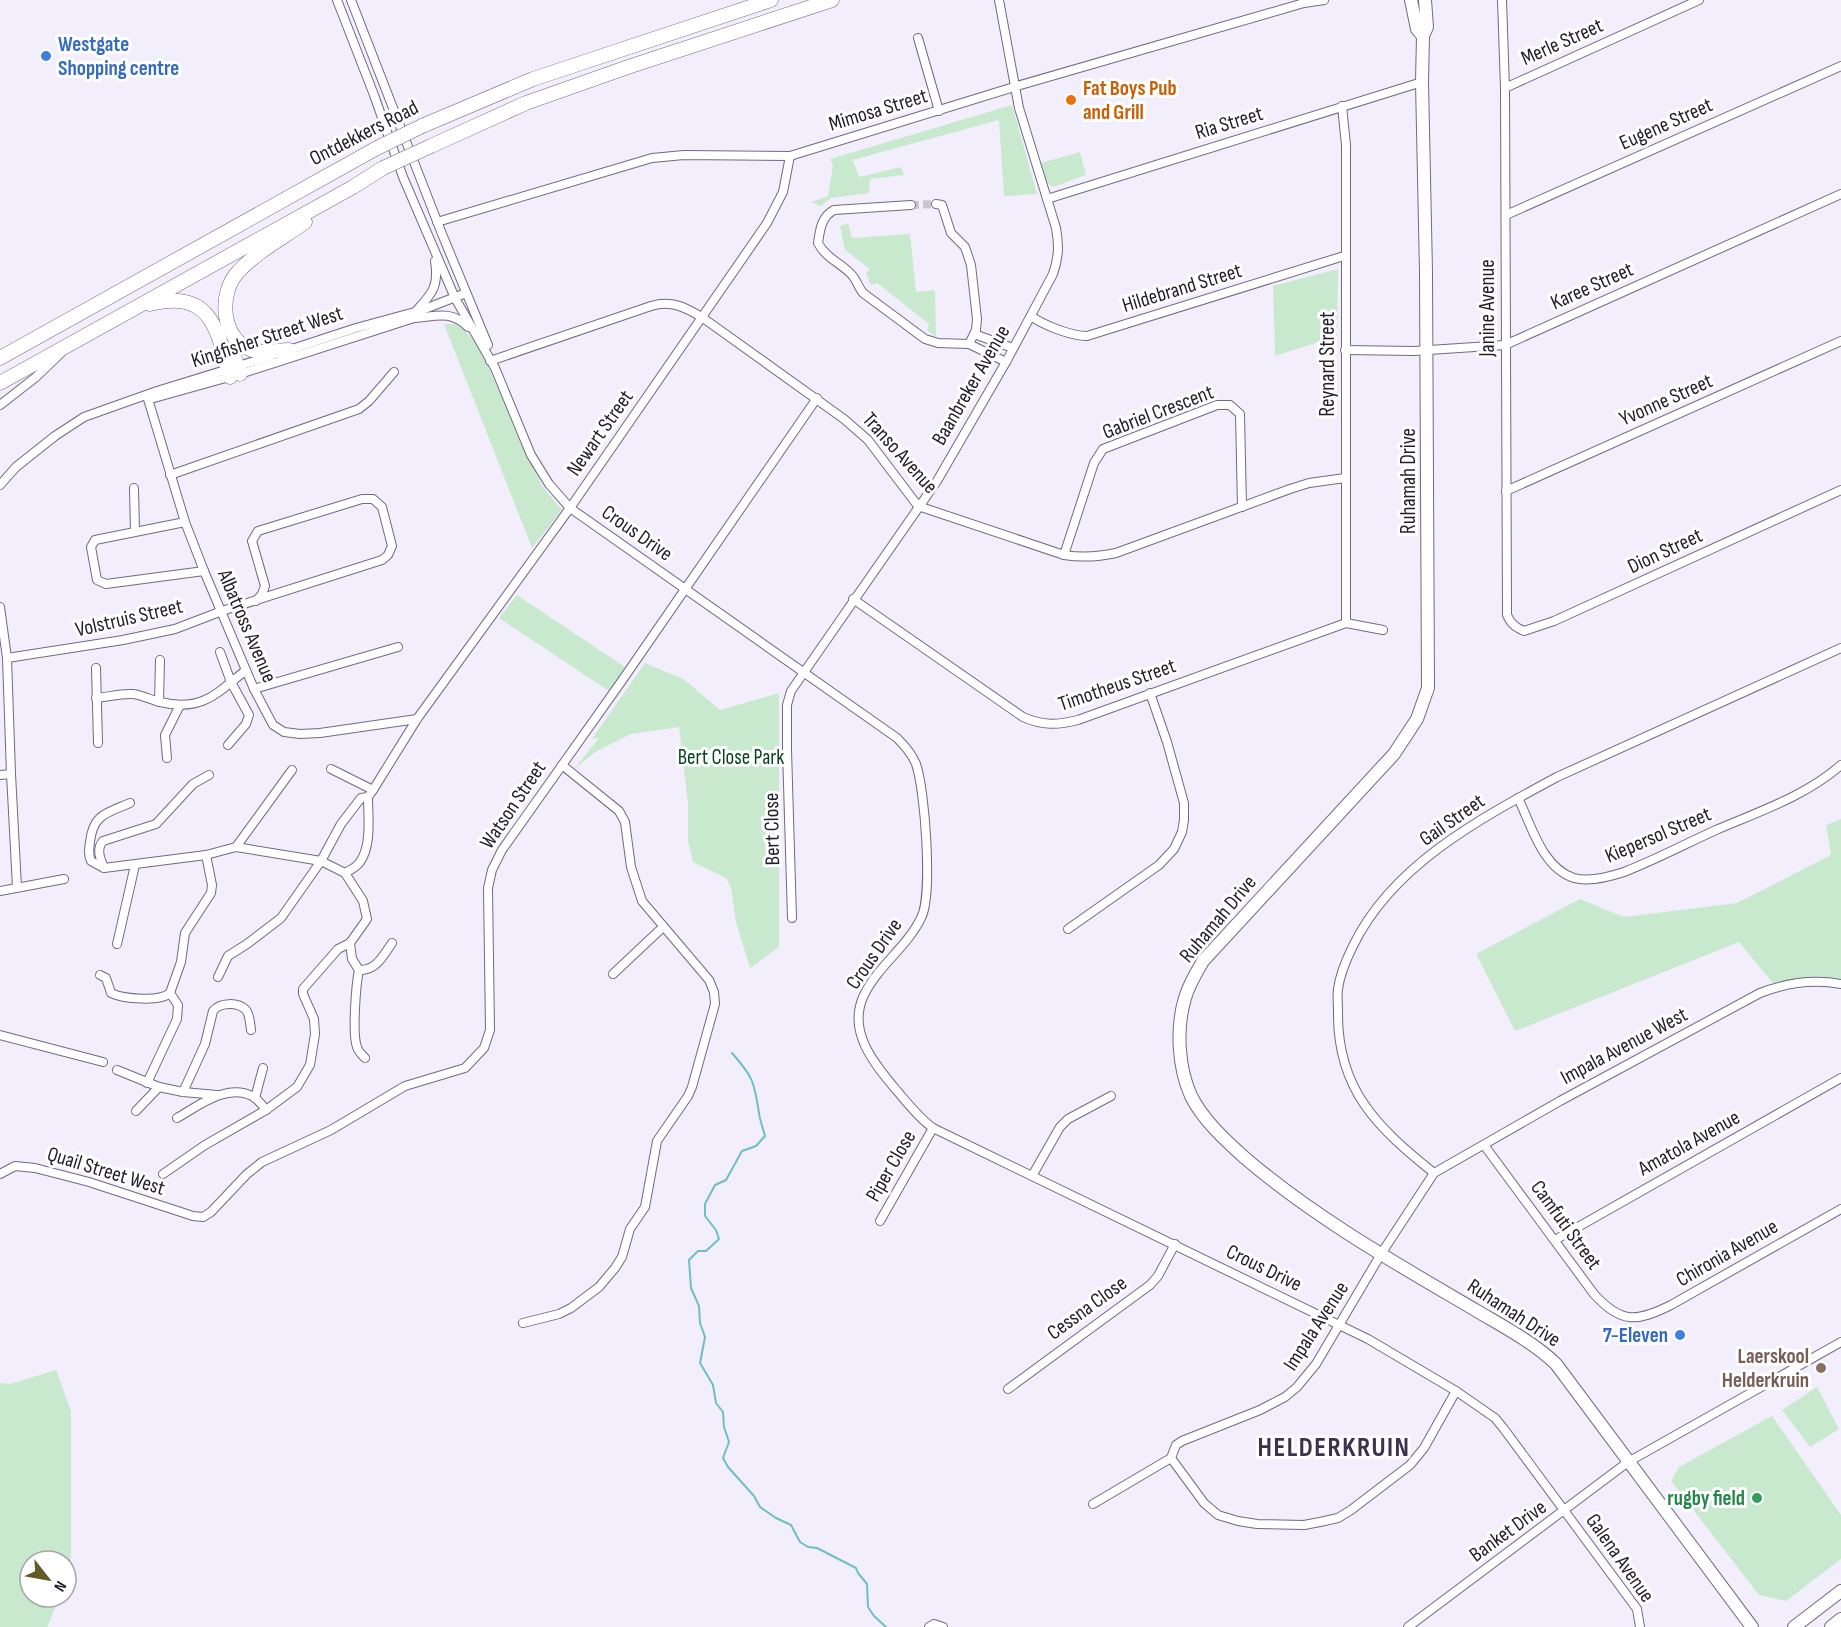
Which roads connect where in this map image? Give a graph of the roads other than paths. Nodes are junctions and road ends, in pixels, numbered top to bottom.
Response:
1 (337, 0) edge
2 (351, 0) edge
3 (771, 0) edge
4 (832, 0) edge
5 (999, 0) edge
6 (1324, 0) edge
7 (1411, 0) edge
8 (1425, 0) edge
9 (1503, 0) edge
10 (1699, 0) edge
11 (1423, 36) junction
12 (918, 38) dead end
13 (1841, 66) edge
14 (1422, 82) junction
15 (1017, 86) junction
16 (1505, 88) junction
17 (1342, 106) junction
18 (939, 111) junction
19 (790, 156) junction
20 (353, 187) junction
21 (1841, 195) edge
22 (1047, 199) junction
23 (936, 204) dead end
24 (911, 205) tunnel mouth
25 (1506, 215) junction
26 (437, 222) junction
27 (433, 250) junction
28 (1344, 256) junction
29 (230, 282) junction
30 (467, 296) junction
31 (456, 301) junction
32 (133, 309) junction
33 (414, 315) junction
34 (1031, 316) junction
35 (702, 318) junction
36 (974, 334) junction
37 (1841, 341) edge
38 (70, 343) junction
39 (482, 344) junction
40 (969, 344) junction
41 (1505, 345) junction
42 (1013, 348) junction
43 (289, 350) junction
44 (1345, 350) junction
45 (1426, 350) junction
46 (0, 358) edge
47 (493, 362) junction
48 (1006, 362) junction
49 (234, 371) junction
50 (394, 372) dead end
51 (0, 383) edge
52 (148, 399) junction
53 (817, 399) junction
54 (133, 401) junction
55 (0, 405) edge
56 (170, 475) junction
57 (1345, 478) junction
58 (0, 485) edge
59 (134, 488) dead end
60 (1841, 490) edge
61 (1506, 491) junction
62 (918, 506) junction
63 (1242, 507) junction
64 (570, 508) junction
65 (185, 522) junction
66 (135, 531) junction
67 (1064, 555) junction
68 (204, 571) junction
69 (685, 590) junction
70 (853, 599) junction
71 (256, 601) junction
72 (0, 606) edge
73 (222, 611) junction
74 (1507, 615) joint
75 (1346, 623) junction
76 (1383, 630) dead end
77 (398, 647) dead end
78 (1841, 648) edge
79 (220, 652) dead end
80 (7, 658) junction
81 (160, 660) dead end
82 (96, 668) dead end
83 (246, 670) junction
84 (804, 672) junction
85 (231, 682) junction
86 (254, 689) junction
87 (1150, 693) junction
88 (96, 698) junction
89 (159, 702) junction
90 (180, 705) junction
91 (417, 719) junction
92 (98, 743) dead end
93 (228, 745) dead end
94 (167, 758) dead end
95 (562, 765) junction
96 (1841, 765) edge
97 (331, 769) dead end
98 (292, 770) dead end
99 (11, 774) junction
100 (0, 775) edge
101 (209, 775) dead end
102 (371, 793) junction
103 (1518, 798) junction
104 (130, 803) dead end
105 (236, 846) junction
106 (206, 855) junction
107 (321, 861) junction
108 (135, 865) junction
109 (104, 867) junction
110 (345, 873) junction
111 (64, 879) dead end
112 (17, 887) junction
113 (0, 891) edge
114 (792, 918) dead end
115 (663, 927) junction
116 (1068, 929) dead end
117 (350, 942) junction
118 (392, 943) dead end
119 (117, 944) dead end
120 (359, 970) junction
121 (614, 974) dead end
122 (100, 975) dead end
123 (218, 977) dead end
124 (1841, 984) edge
125 (170, 993) junction
126 (251, 1030) dead end
127 (0, 1035) edge
128 (365, 1058) dead end
129 (103, 1062) dead end
130 (263, 1068) dead end
131 (117, 1070) dead end
132 (1841, 1078) edge
133 (147, 1083) junction
134 (159, 1087) junction
135 (183, 1092) junction
136 (218, 1095) junction
137 (1111, 1096) dead end
138 (255, 1098) junction
139 (266, 1110) junction
140 (136, 1111) dead end
141 (177, 1118) dead end
142 (933, 1128) junction
143 (1484, 1145) junction
144 (1434, 1173) junction
145 (0, 1174) edge
146 (163, 1174) dead end
147 (1032, 1176) junction
148 (1841, 1209) edge
149 (203, 1217) joint
150 (880, 1221) dead end
151 (1555, 1240) junction
152 (1175, 1244) junction
153 (1381, 1254) junction
154 (1628, 1317) joint
155 (523, 1323) dead end
156 (1340, 1325) junction
157 (1841, 1342) edge
158 (1008, 1389) dead end
159 (1456, 1391) junction
160 (1171, 1458) junction
161 (1628, 1462) junction
162 (1093, 1504) dead end
163 (1565, 1511) junction
164 (1841, 1591) edge
165 (1841, 1619) edge
166 (929, 1627) edge
167 (943, 1627) edge
168 (1408, 1627) edge
169 (1640, 1627) edge
170 (1752, 1627) edge
171 (1794, 1627) edge
172 (1831, 1627) edge

1 - 27 street, Crous Drive
2 - 26 street, Crous Drive
3 - 46 main road, Ontdekkers Road, bridge
4 - 20 main road, Ontdekkers Road, bridge
5 - 15 street, Baanbreker Avenue
6 - 15 street, Mimosa Street
7 - 11 street, Ruhamah Drive
8 - 11 street, Ruhamah Drive
9 - 16 street, Janine Avenue
10 - 16 street, Merle Street
11 - 14 street, Ruhamah Drive
12 - 18 street
13 - 25 street, Eugene Street
14 - 17 street, Ria Street
14 - 45 street, Ruhamah Drive
15 - 18 street, Mimosa Street
15 - 22 street, Baanbreker Avenue
16 - 25 street, Janine Avenue
17 - 22 street, Ria Street
17 - 28 street, Reynard Street
18 - 19 street, Mimosa Street
19 - 26 street, Mimosa Street
19 - 35 street, Newart Street
20 - 29 main road
20 - 32 main road, Ontdekkers Road
21 - 41 street, Karee Street
22 - 34 street, Baanbreker Avenue
23 - 36 street
24 - 40 street
25 - 41 street, Janine Avenue
26 - 30 street, Crous Drive
27 - 31 street, Crous Drive
27 - 33 street
28 - 34 street, Hildebrand Street
28 - 44 street, Reynard Street
29 - 43 main road
29 - 49 main road
30 - 31 street, Kingfisher Street West
30 - 47 street, Crous Drive
31 - 33 street, Kingfisher Street West
31 - 39 street, Crous Drive
32 - 38 main road, Ontdekkers Road
32 - 49 main road
33 - 39 street, Kingfisher Street West
33 - 43 street, Kingfisher Street West
33 - 49 street, Kingfisher Street West
34 - 42 street, Baanbreker Avenue
35 - 47 street, Transo Avenue
35 - 53 street, Transo Avenue
35 - 64 street, Newart Street
36 - 40 street
36 - 42 street
37 - 61 street, Yvonne Street
38 - 51 main road, Ontdekkers Road
38 - 55 street, Ontdekkers Road
39 - 47 street, Crous Drive
40 - 48 street
41 - 45 street, Karee Street
41 - 61 street, Janine Avenue
42 - 48 street, Baanbreker Avenue
43 - 49 street, Kingfisher Street West
44 - 45 street, Karee Street
44 - 57 street, Reynard Street
45 - 153 street, Ruhamah Drive
47 - 64 street, Crous Drive
48 - 62 street, Baanbreker Avenue
49 - 52 street, Kingfisher Street West
49 - 54 street, Kingfisher Street West
50 - 56 street
52 - 54 street, Kingfisher Street West
52 - 56 street, Albatross Avenue
53 - 62 street, Transo Avenue
53 - 69 street, Watson Street
54 - 58 street, Kingfisher Street West
56 - 65 street, Albatross Avenue
57 - 63 street, Transo Avenue
57 - 75 street, Reynard Street
59 - 66 street
60 - 74 street, Dion Street
61 - 74 street, Janine Avenue
62 - 67 street, Transo Avenue
62 - 70 street, Baanbreker Avenue
63 - 67 street, Transo Avenue
63 - 67 street, Gabriel Crescent
64 - 69 street, Crous Drive
64 - 91 street, Newart Street
65 - 66 street
65 - 68 street, Albatross Avenue
66 - 68 street
68 - 73 street, Albatross Avenue
69 - 84 street, Crous Drive
69 - 95 street, Watson Street
70 - 84 street, Baanbreker Avenue
70 - 87 street, Timotheus Street
71 - 71 street, Volstruis Street
71 - 73 street, Volstruis Street
72 - 80 street
73 - 80 street, Volstruis Street
73 - 83 street, Albatross Avenue
75 - 76 street
75 - 87 street, Timotheus Street
77 - 86 street
78 - 103 street, Gail Street
79 - 85 street
80 - 99 street
81 - 89 street
82 - 88 street
83 - 85 street
83 - 86 street, Albatross Avenue
84 - 114 street, Bert Close
84 - 142 street, Crous Drive
85 - 90 street
85 - 93 street
86 - 91 street, Albatross Avenue
87 - 116 street
88 - 89 street
88 - 92 street
89 - 90 street
90 - 94 street
91 - 102 street, Newart Street
95 - 115 street
95 - 149 street, Watson Street
96 - 103 street, Kiepersol Street
97 - 102 street
98 - 105 street
99 - 100 street
99 - 112 street
101 - 109 street
102 - 107 street
102 - 110 street
103 - 144 street, Gail Street
104 - 109 street
105 - 106 street
105 - 107 street
106 - 108 street
106 - 125 street
107 - 110 street
107 - 123 street
108 - 109 street
108 - 119 street
110 - 117 street
111 - 112 street
112 - 113 street
115 - 121 street
115 - 155 street
117 - 120 street
117 - 139 street
118 - 120 street
120 - 128 street
122 - 125 street
124 - 143 street, Impala Avenue West
125 - 133 street
126 - 135 street
127 - 129 street
130 - 138 street
131 - 133 street
132 - 151 street, Amatola Avenue
133 - 134 street
134 - 135 street
134 - 140 street
135 - 136 street
136 - 138 street
136 - 141 street
137 - 147 street
138 - 139 street
139 - 146 street
142 - 147 street, Crous Drive
142 - 150 street, Piper Close
143 - 144 street, Impala Avenue West
143 - 151 street, Camfuti Street
144 - 153 street, Impala Avenue
145 - 149 street, Quail Street West
147 - 152 street, Crous Drive
148 - 154 street, Chironia Avenue
151 - 154 street, Camfuti Street
152 - 156 street, Crous Drive
152 - 158 street, Cessna Close
153 - 156 street, Impala Avenue
153 - 161 street, Ruhamah Drive
156 - 159 street, Crous Drive
156 - 160 street, Impala Avenue
157 - 161 street, Banket Drive
159 - 160 street
159 - 163 street, Crous Drive
160 - 162 street, Impala Avenue
161 - 163 street, Banket Drive
161 - 170 street, Ruhamah Drive
163 - 168 street, Banket Drive
163 - 169 street, Galena Avenue
164 - 171 street
165 - 172 street
166 - 167 street

